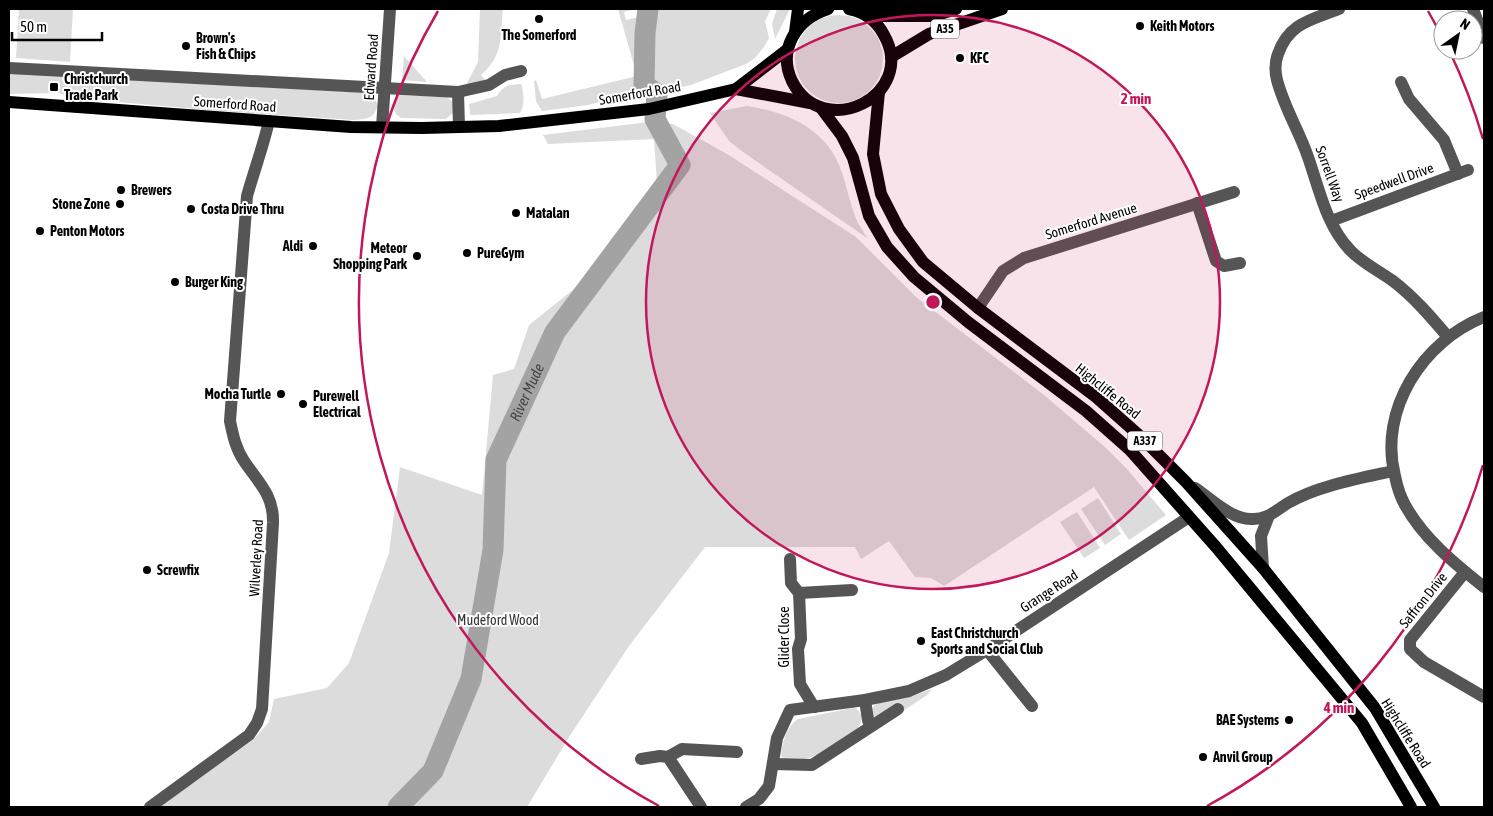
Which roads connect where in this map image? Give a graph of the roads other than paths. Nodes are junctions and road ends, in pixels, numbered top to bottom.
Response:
1 (390, 9) edge
2 (798, 9) edge
3 (828, 9) edge
4 (849, 9) edge
5 (956, 9) edge
6 (1002, 9) edge
7 (1339, 9) edge
8 (1473, 9) edge
9 (868, 16) junction
10 (795, 32) junction
11 (1484, 38) edge
12 (788, 49) junction
13 (891, 57) junction
14 (9, 68) edge
15 (521, 71) dead end
16 (1401, 82) dead end
17 (385, 88) junction
18 (736, 89) junction
19 (458, 92) junction
20 (879, 92) junction
21 (9, 102) edge
22 (817, 106) junction
23 (269, 121) junction
24 (382, 127) junction
25 (459, 127) junction
26 (1234, 192) dead end
27 (1197, 203) junction
28 (1331, 220) junction
29 (1240, 263) dead end
30 (978, 308) junction
31 (1484, 317) edge
32 (1448, 337) junction
33 (1394, 471) junction
34 (1186, 482) junction
35 (1189, 517) junction
36 (1268, 518) junction
37 (790, 558) dead end
38 (1263, 568) junction
39 (1465, 572) junction
40 (1484, 587) edge
41 (852, 590) dead end
42 (799, 593) junction
43 (987, 650) junction
44 (1484, 697) edge
45 (865, 700) junction
46 (1032, 706) dead end
47 (814, 707) junction
48 (898, 709) dead end
49 (870, 726) junction
50 (737, 752) dead end
51 (668, 757) junction
52 (641, 759) dead end
53 (773, 764) junction
54 (150, 807) edge
55 (701, 807) edge
56 (746, 807) edge
57 (1411, 807) edge
58 (1434, 807) edge

1 - 17 street, Edward Road
2 - 10 main road
3 - 10 main road
4 - 9 main road
5 - 9 main road, A35
6 - 13 main road, A35
7 - 28 street, Sorrell Way
8 - 11 street
9 - 13 main road
10 - 12 main road
12 - 18 main road, Somerford Road
12 - 22 main road
13 - 20 main road
14 - 17 street, Somerford Road
15 - 19 street, Somerford Road
16 - 28 street, Speedwell Drive
17 - 19 street, Somerford Road
17 - 24 street, Edward Road
18 - 22 main road, Somerford Road
18 - 25 main road, Somerford Road
19 - 25 street
20 - 22 main road, Somerford Road
20 - 30 main road, Highcliffe Road / A337
21 - 23 main road, Somerford Road
22 - 35 main road, A337
23 - 24 main road, Somerford Road
23 - 54 street, Wilverley Road
24 - 25 main road, Somerford Road
26 - 27 street, Somerford Avenue
27 - 29 street
27 - 30 street, Somerford Avenue
28 - 32 street, Sorrell Way
30 - 34 main road, Highcliffe Road / A337
31 - 32 street, Saffron Drive
32 - 33 street, Saffron Drive
33 - 36 street
33 - 39 street, Saffron Drive
34 - 36 street
34 - 38 main road, Highcliffe Road / A337
35 - 43 street, Grange Road
35 - 57 main road, A337
36 - 38 street
37 - 42 street, Glider Close
38 - 58 main road, Highcliffe Road / A337
39 - 40 street, Saffron Drive
39 - 44 street, Saffron Drive
41 - 42 street, Glider Close
42 - 47 street, Glider Close
43 - 45 street, Grange Road
43 - 46 street
45 - 47 street, Grange Road
45 - 49 street
47 - 53 street, Grange Road
48 - 49 street
49 - 53 street
50 - 51 street
51 - 52 street
51 - 55 street
53 - 56 street, Grange Road

